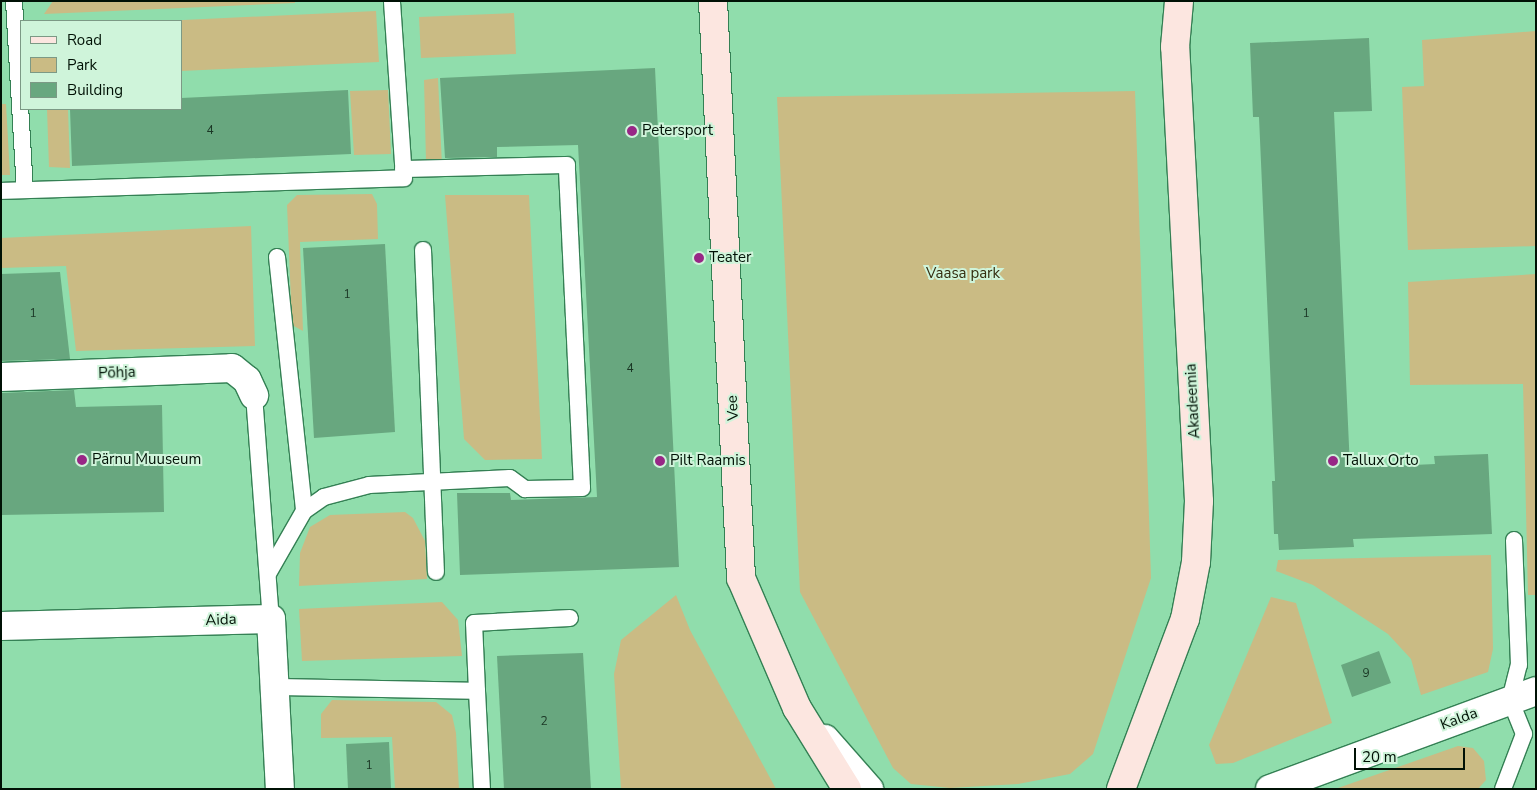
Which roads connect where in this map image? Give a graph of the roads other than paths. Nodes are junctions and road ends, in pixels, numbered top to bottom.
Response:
1 (14, 1) edge
2 (392, 1) edge
3 (713, 1) edge
4 (1169, 1) edge
5 (1179, 1) edge
6 (1175, 47) junction
7 (20, 104) edge
8 (20, 110) edge
9 (403, 169) junction
10 (25, 189) junction
11 (1, 190) edge
12 (423, 250) dead end
13 (277, 258) dead end
14 (1, 377) edge
15 (254, 395) joint
16 (434, 484) junction
17 (304, 511) junction
18 (1514, 540) dead end
19 (269, 572) junction
20 (436, 572) dead end
21 (570, 618) dead end
22 (271, 619) junction
23 (1, 626) edge
24 (274, 687) junction
25 (477, 691) junction
26 (1536, 691) edge
27 (1510, 700) junction
28 (797, 708) junction
29 (280, 789) edge
30 (482, 789) edge
31 (825, 789) edge
32 (847, 789) edge
33 (869, 789) edge
34 (1121, 789) edge
35 (1270, 789) edge
36 (1503, 789) edge

1 - 7 lane
2 - 9 lane
3 - 28 main road, Vee
4 - 6 main road
5 - 6 main road, Akadeemia
6 - 34 main road, Akadeemia
8 - 10 lane
9 - 10 lane
9 - 16 lane
10 - 11 lane
12 - 16 lane
13 - 17 lane
14 - 15 street, Põhja
15 - 19 lane
16 - 17 lane
16 - 20 lane
17 - 19 lane
18 - 27 lane
19 - 22 lane
21 - 25 lane
22 - 23 street, Aida
22 - 24 street
24 - 25 lane
24 - 29 street
25 - 30 lane
26 - 27 street, Kalda
27 - 35 street, Kalda
27 - 36 lane
28 - 31 main road
28 - 32 main road, Vee
28 - 33 street

